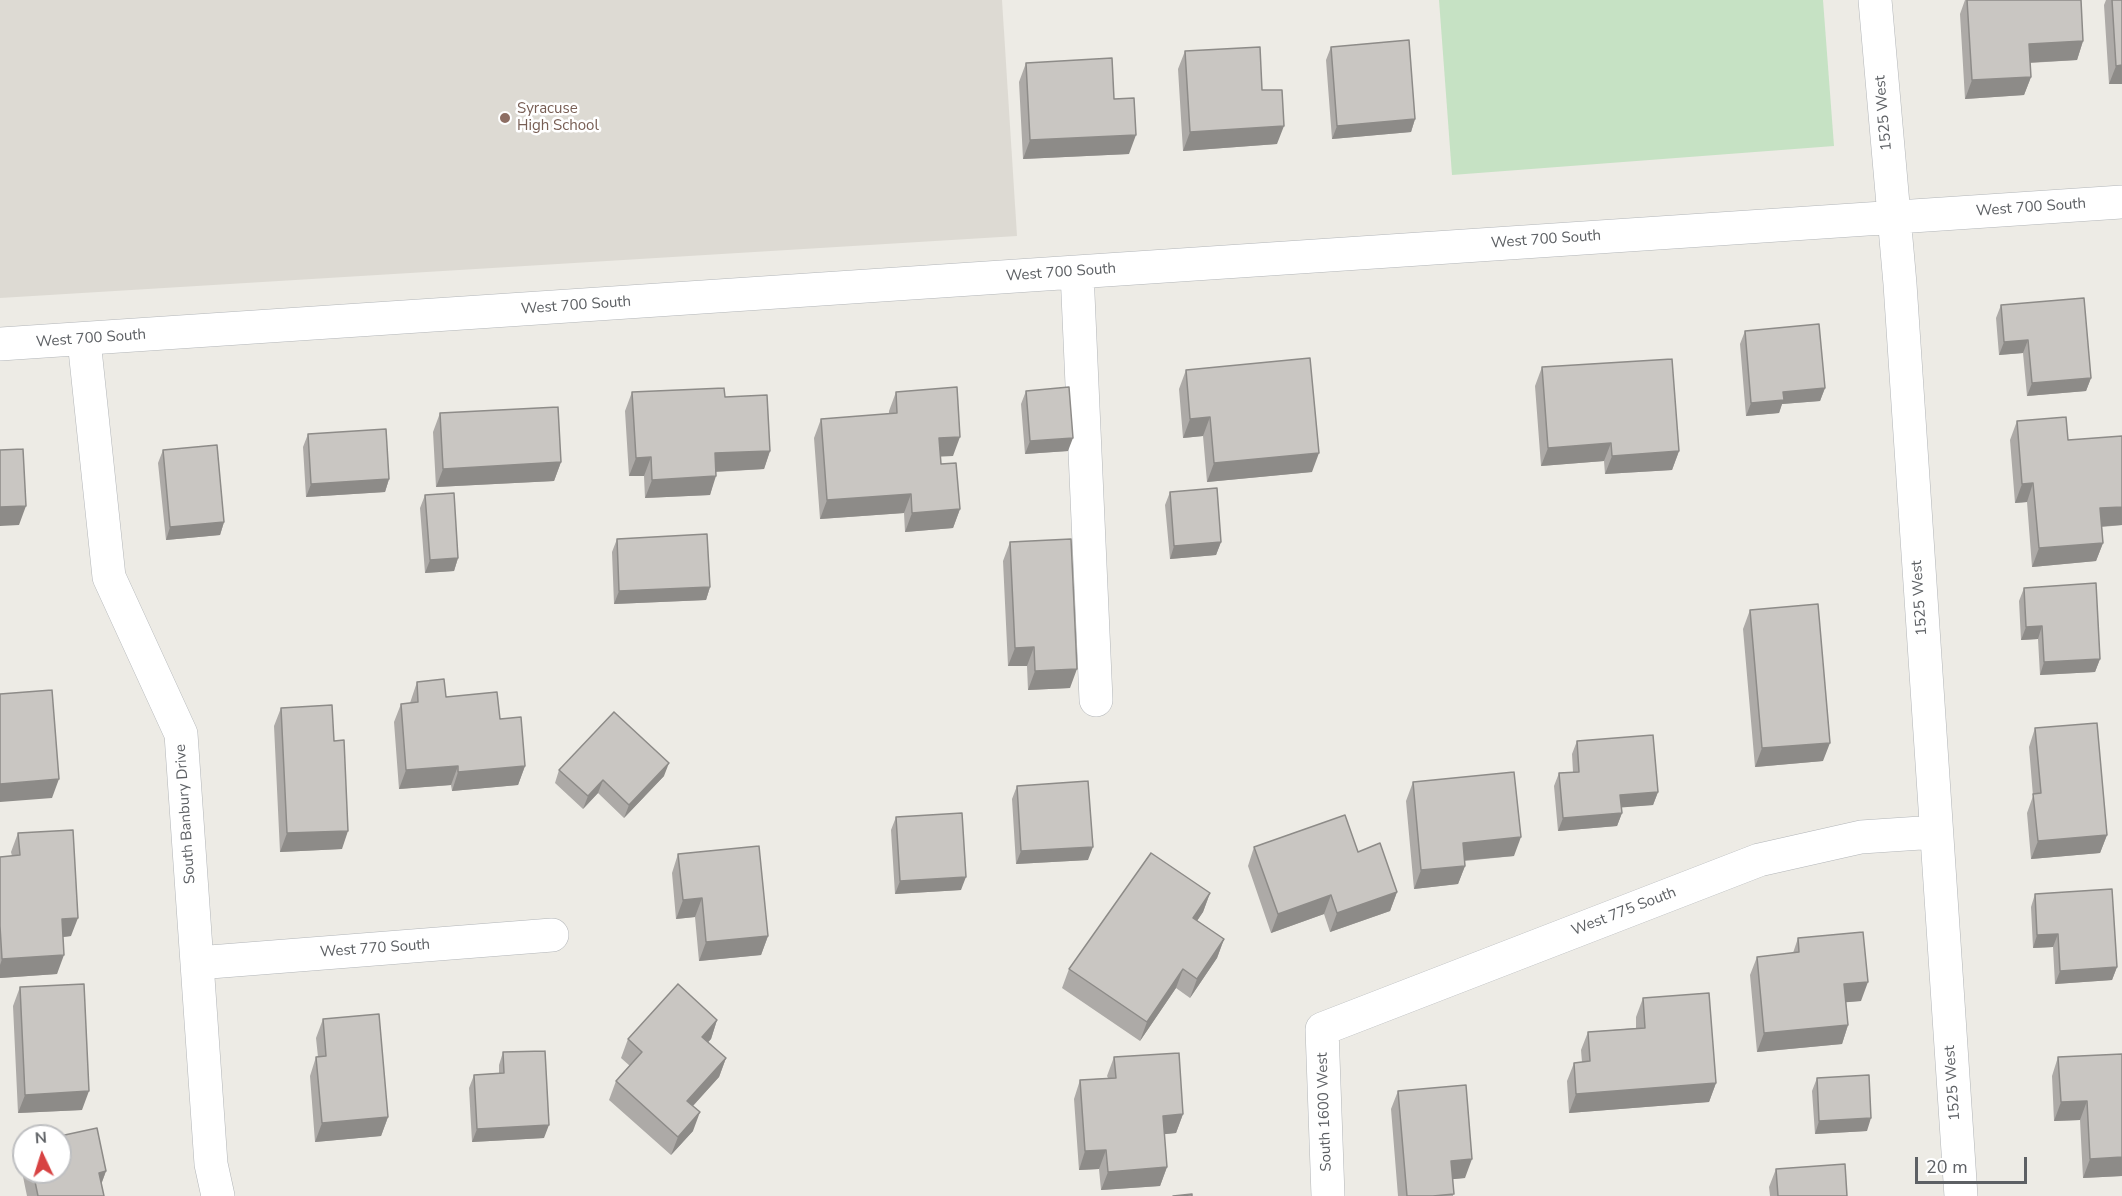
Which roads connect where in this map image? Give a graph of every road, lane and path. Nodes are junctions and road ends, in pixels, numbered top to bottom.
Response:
1 (1875, 0) edge
2 (2122, 202) edge
3 (1893, 217) junction
4 (1077, 272) junction
5 (84, 340) junction
6 (0, 344) edge
7 (1096, 700) dead end
8 (1936, 832) junction
9 (552, 935) dead end
10 (197, 963) junction
11 (1322, 1029) joint
12 (218, 1196) edge
13 (1328, 1196) edge
14 (1961, 1196) edge

1 - 3 street, 1525 West
2 - 3 street, West 700 South
3 - 4 street, West 700 South
3 - 8 street, 1525 West
4 - 5 street, West 700 South
4 - 7 street
5 - 6 street, West 700 South
5 - 10 street, South Banbury Drive
8 - 11 street, West 775 South
8 - 14 street, 1525 West
9 - 10 street, West 770 South
10 - 12 street, South Banbury Drive
11 - 13 street, South 1600 West

